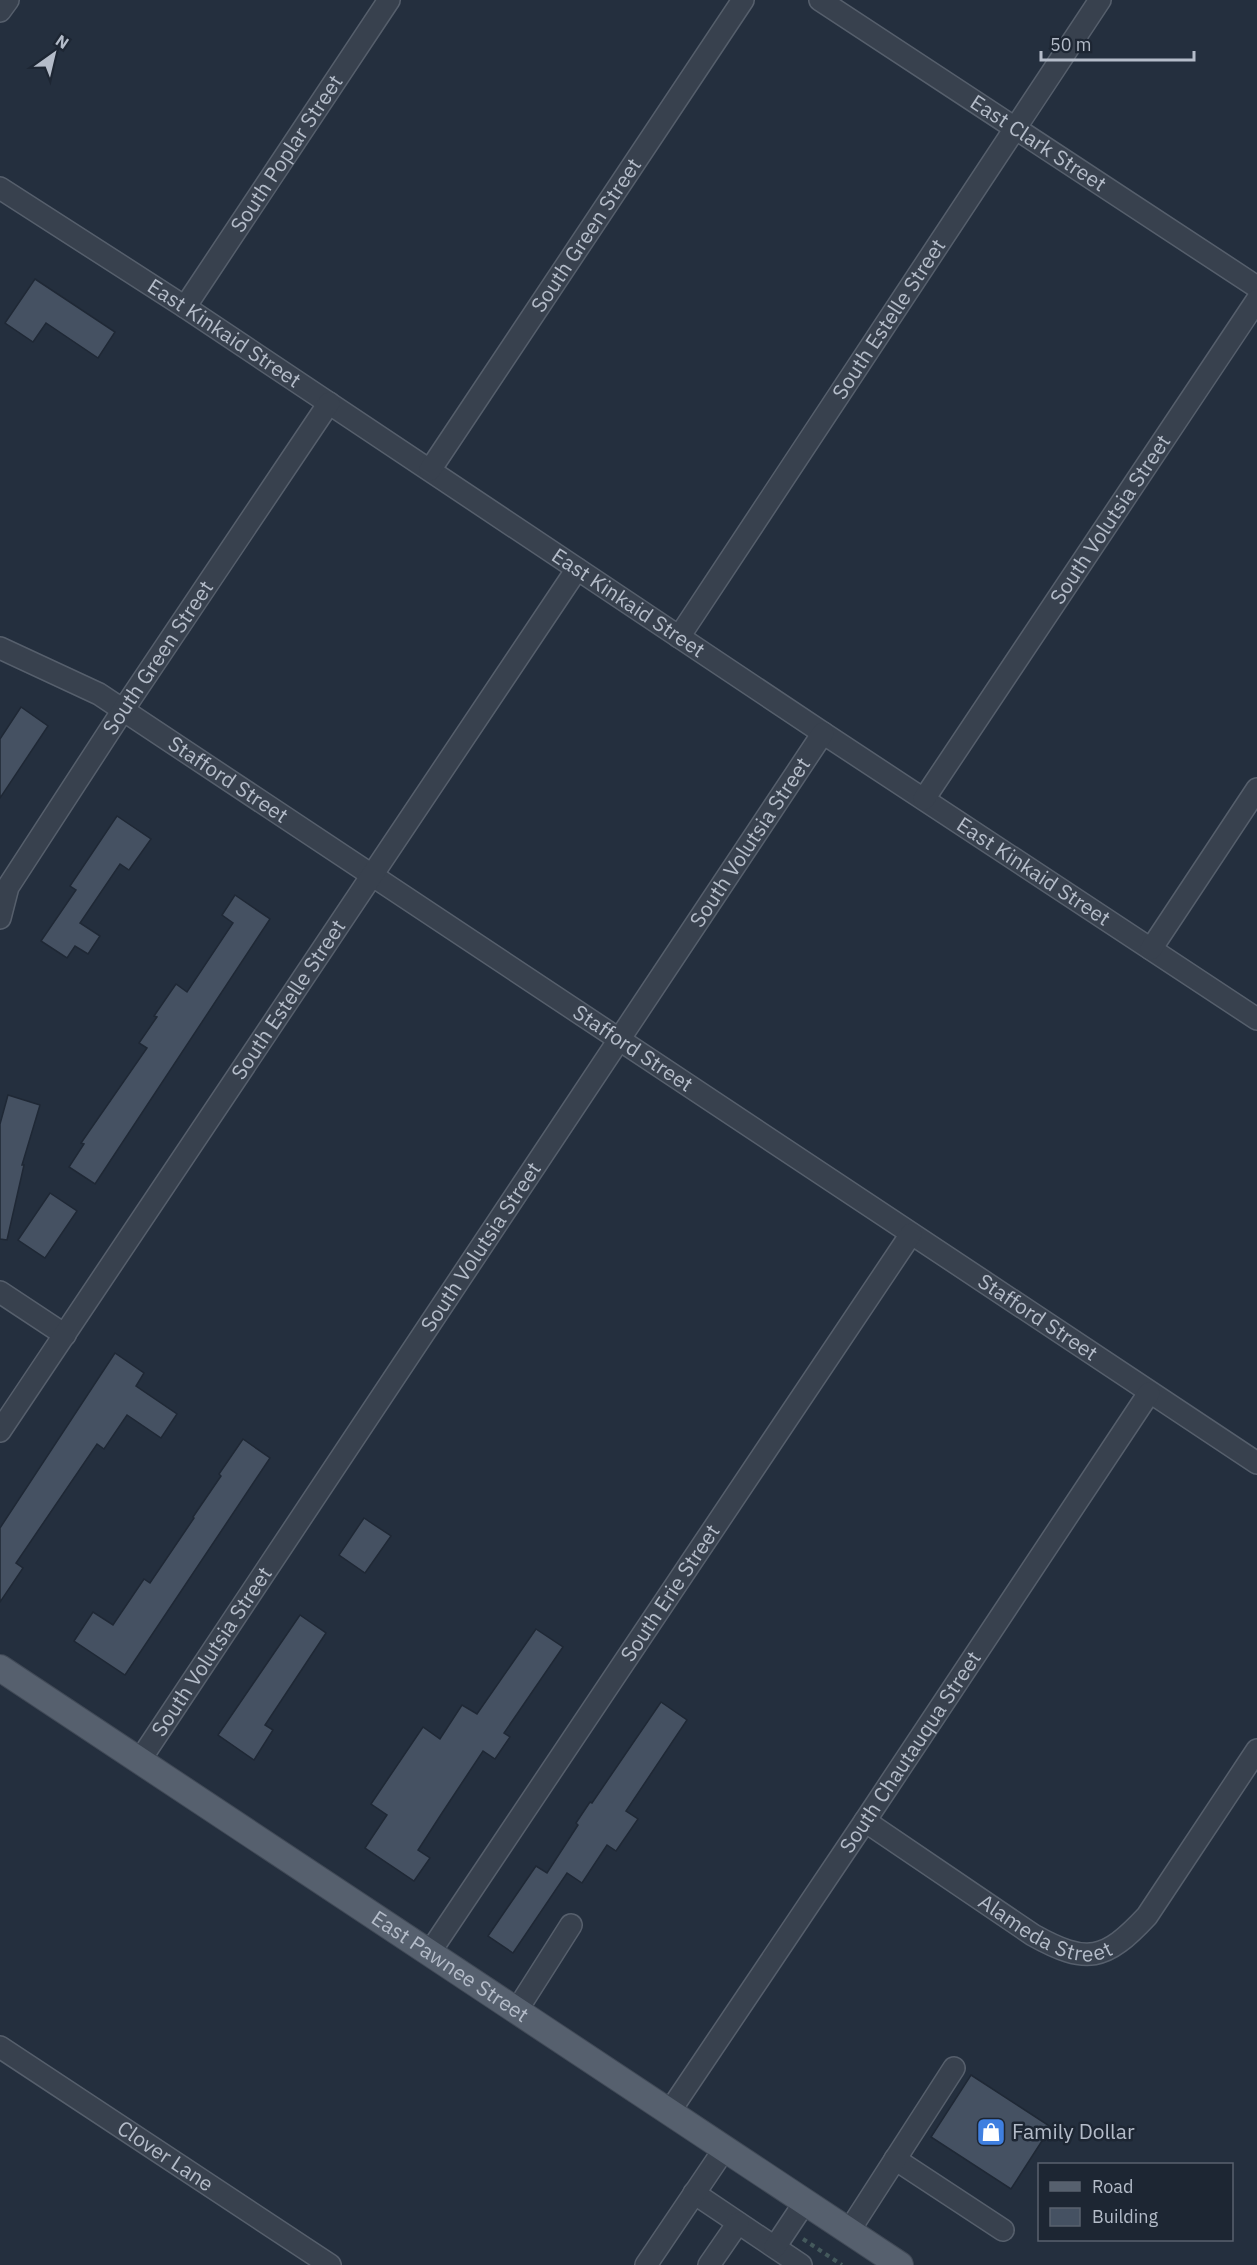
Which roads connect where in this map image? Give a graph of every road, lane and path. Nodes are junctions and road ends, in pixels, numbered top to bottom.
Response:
1 (8, 0) edge
2 (389, 0) edge
3 (743, 0) edge
4 (820, 0) edge
5 (1100, 0) edge
6 (0, 11) edge
7 (1014, 128) junction
8 (0, 188) edge
9 (1257, 287) edge
10 (1257, 300) edge
11 (185, 307) junction
12 (329, 404) junction
13 (430, 471) junction
14 (577, 569) junction
15 (679, 637) junction
16 (0, 648) edge
17 (123, 710) junction
18 (823, 733) junction
19 (1257, 789) edge
20 (924, 799) junction
21 (371, 876) junction
22 (0, 918) edge
23 (1151, 949) junction
24 (1257, 1019) edge
25 (618, 1039) junction
26 (911, 1234) junction
27 (0, 1292) edge
28 (65, 1335) junction
29 (1149, 1392) junction
30 (0, 1431) edge
31 (1257, 1463) edge
32 (0, 1668) edge
33 (1257, 1750) edge
34 (140, 1760) junction
35 (865, 1821) junction
36 (571, 1925) dead end
37 (430, 1952) junction
38 (517, 2010) junction
39 (0, 2047) edge
40 (954, 2068) dead end
41 (670, 2111) junction
42 (725, 2148) junction
43 (895, 2159) junction
44 (694, 2193) junction
45 (805, 2202) junction
46 (738, 2223) junction
47 (788, 2228) junction
48 (1003, 2230) dead end
49 (849, 2231) junction
50 (775, 2247) junction
51 (883, 2260) edge
52 (330, 2265) edge
53 (646, 2265) edge
54 (709, 2265) edge
55 (801, 2265) edge
56 (842, 2265) edge

1 - 6 street
2 - 11 street, South Poplar Street
3 - 13 street, South Green Street
4 - 7 street, East Clark Street
5 - 7 street, South Estelle Street
7 - 9 street, East Clark Street
7 - 15 street, South Estelle Street
8 - 11 street, East Kinkaid Street
10 - 20 street, South Volutsia Street
11 - 12 street, East Kinkaid Street
12 - 13 street, East Kinkaid Street
12 - 17 street, South Green Street
13 - 14 street, East Kinkaid Street
14 - 15 street, East Kinkaid Street
14 - 21 street, South Estelle Street
15 - 18 street, East Kinkaid Street
16 - 17 street, Stafford Street
17 - 21 street, Stafford Street
17 - 22 street, South Green Street
18 - 20 street, East Kinkaid Street
18 - 25 street, South Volutsia Street
19 - 23 street
20 - 23 street, East Kinkaid Street
21 - 25 street, Stafford Street
21 - 28 street, South Estelle Street
23 - 24 street, East Kinkaid Street
25 - 26 street, Stafford Street
25 - 34 street, South Volutsia Street
26 - 29 street, Stafford Street
26 - 37 street, South Erie Street
27 - 28 street
28 - 30 street, South Estelle Street
29 - 31 street, Stafford Street
29 - 35 street, South Chautauqua Street
32 - 34 main road, East Pawnee Street
33 - 35 street, Alameda Street
34 - 37 main road, East Pawnee Street
35 - 41 street, South Chautauqua Street
36 - 38 street
37 - 38 main road, East Pawnee Street
38 - 41 main road, East Pawnee Street
39 - 52 street, Clover Lane
40 - 43 street
41 - 42 main road, East Pawnee Street
42 - 44 street
42 - 45 main road, East Pawnee Street
43 - 48 street
43 - 49 street
44 - 46 street
44 - 53 street
45 - 47 street
45 - 49 main road, East Pawnee Street
46 - 50 street
46 - 54 street
47 - 50 street
47 - 56 path
49 - 51 main road, East Pawnee Street
50 - 55 street

